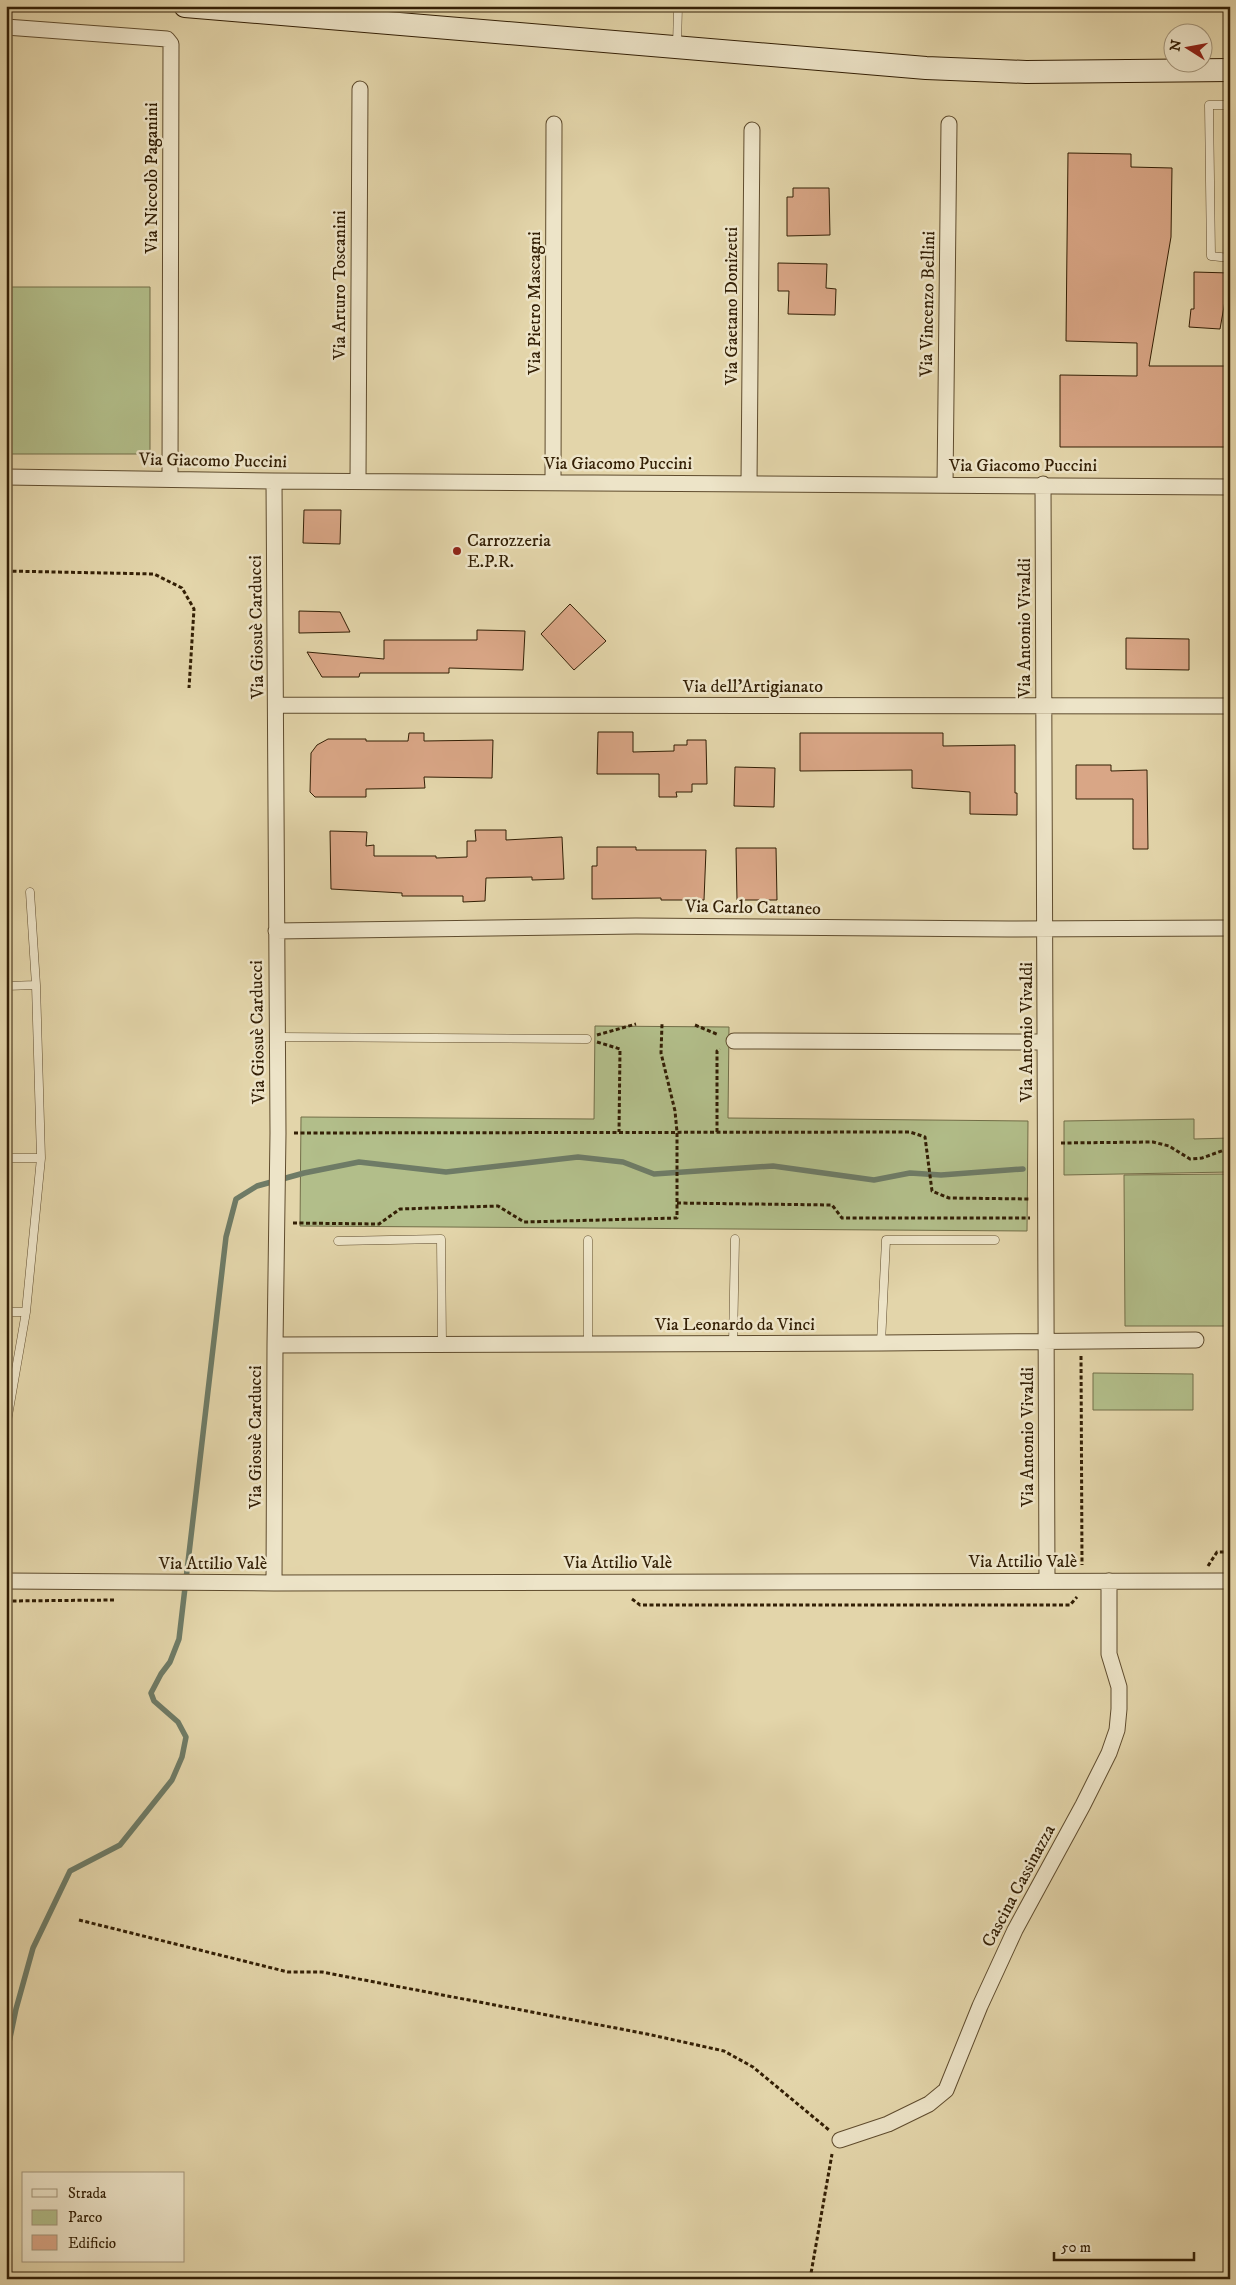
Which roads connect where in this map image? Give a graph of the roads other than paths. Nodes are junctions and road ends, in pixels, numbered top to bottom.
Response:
1 (185, 6) edge
2 (678, 6) edge
3 (6, 27) edge
4 (677, 48) junction
5 (1230, 70) edge
6 (360, 89) dead end
7 (1230, 105) edge
8 (554, 124) dead end
9 (949, 124) dead end
10 (752, 130) dead end
11 (1230, 258) edge
12 (6, 477) edge
13 (170, 479) junction
14 (274, 481) junction
15 (358, 481) junction
16 (553, 483) junction
17 (749, 483) junction
18 (945, 484) junction
19 (1043, 484) junction
20 (1230, 487) edge
21 (1044, 705) junction
22 (276, 706) junction
23 (1230, 706) edge
24 (30, 892) dead end
25 (1230, 928) edge
26 (1045, 929) junction
27 (276, 931) junction
28 (36, 985) junction
29 (6, 986) edge
30 (277, 1037) junction
31 (587, 1038) road end
32 (734, 1041) road end
33 (1045, 1042) junction
34 (6, 1158) edge
35 (42, 1158) junction
36 (735, 1239) dead end
37 (588, 1240) dead end
38 (995, 1240) dead end
39 (338, 1241) dead end
40 (6, 1312) edge
41 (26, 1312) junction
42 (1196, 1340) dead end
43 (1047, 1342) junction
44 (881, 1343) junction
45 (275, 1344) junction
46 (442, 1344) junction
47 (588, 1344) junction
48 (733, 1344) junction
49 (9, 1389) edge
50 (6, 1427) edge
51 (6, 1581) edge
52 (1047, 1581) junction
53 (1109, 1581) junction
54 (1230, 1581) edge
55 (274, 1583) junction
56 (840, 2140) road end

1 - 4 street
2 - 4 lane
3 - 13 street, Via Niccolò Paganini
4 - 5 street
6 - 15 street, Via Arturo Toscanini
7 - 11 lane
8 - 16 street, Via Pietro Mascagni
9 - 18 street, Via Vincenzo Bellini
10 - 17 street, Via Gaetano Donizetti
12 - 13 street, Via Giacomo Puccini
13 - 14 street, Via Giacomo Puccini
14 - 15 street, Via Giacomo Puccini
14 - 22 street, Via Giosuè Carducci
15 - 16 street, Via Giacomo Puccini
16 - 17 street, Via Giacomo Puccini
17 - 18 street, Via Giacomo Puccini
18 - 19 street, Via Giacomo Puccini
19 - 20 street, Via Giacomo Puccini
19 - 21 street, Via Antonio Vivaldi
21 - 22 street, Via dell'Artigianato
21 - 23 street, Via dell'Artigianato
21 - 26 street, Via Antonio Vivaldi
22 - 27 street, Via Giosuè Carducci
24 - 28 lane
25 - 26 street, Via Carlo Cattaneo
26 - 27 street, Via Carlo Cattaneo
26 - 33 street, Via Antonio Vivaldi
27 - 30 street, Via Giosuè Carducci
28 - 29 lane
28 - 35 lane
30 - 31 lane
30 - 45 street, Via Giosuè Carducci
32 - 33 street
33 - 43 street, Via Antonio Vivaldi
34 - 35 lane
35 - 41 lane
36 - 48 lane
37 - 47 lane
38 - 44 lane
39 - 46 lane
40 - 41 lane
41 - 49 lane
42 - 43 street, Via Leonardo da Vinci
43 - 44 street, Via Leonardo da Vinci
43 - 52 street, Via Antonio Vivaldi
44 - 48 street, Via Leonardo da Vinci
45 - 46 street, Via Leonardo da Vinci
45 - 55 street, Via Giosuè Carducci
46 - 47 street, Via Leonardo da Vinci
47 - 48 street, Via Leonardo da Vinci
49 - 50 lane
51 - 55 street, Via Attilio Valè
52 - 53 street, Via Attilio Valè
52 - 55 street, Via Attilio Valè
53 - 54 street, Via Attilio Valè
53 - 56 street, Cascina Cassinazza

